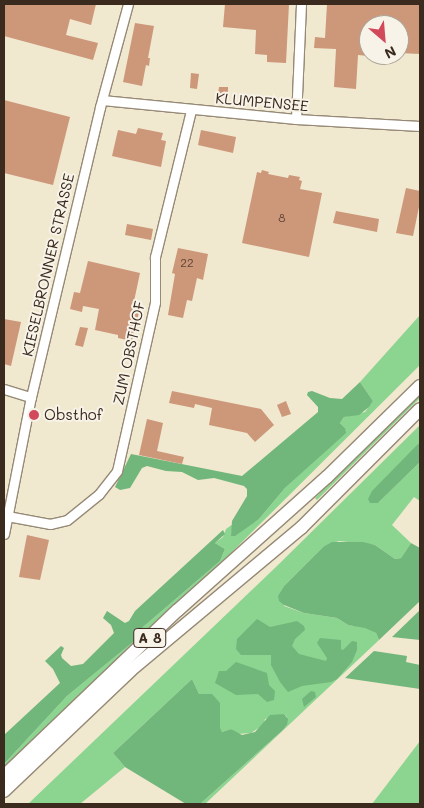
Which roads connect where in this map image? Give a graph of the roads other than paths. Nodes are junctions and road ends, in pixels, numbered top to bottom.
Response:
1 (128, 4) edge
2 (301, 4) edge
3 (102, 100) junction
4 (190, 110) junction
5 (296, 119) junction
6 (420, 126) edge
7 (420, 386) edge
8 (4, 389) edge
9 (31, 397) junction
10 (420, 409) edge
11 (7, 516) junction
12 (4, 534) edge
13 (4, 776) edge
14 (4, 791) edge

1 - 3 street, KIESELBRONNER STRASSE
2 - 5 street
3 - 4 street, KLUMPENSEE
3 - 9 street, KIESELBRONNER STRASSE
4 - 5 street, KLUMPENSEE
4 - 11 street, ZUM OBSTHOF
5 - 6 street, KLUMPENSEE
7 - 13 highway, A 8
8 - 9 street
9 - 11 street, KIESELBRONNER STRASSE
10 - 14 highway, A 8
11 - 12 street, KIESELBRONNER STRASSE

